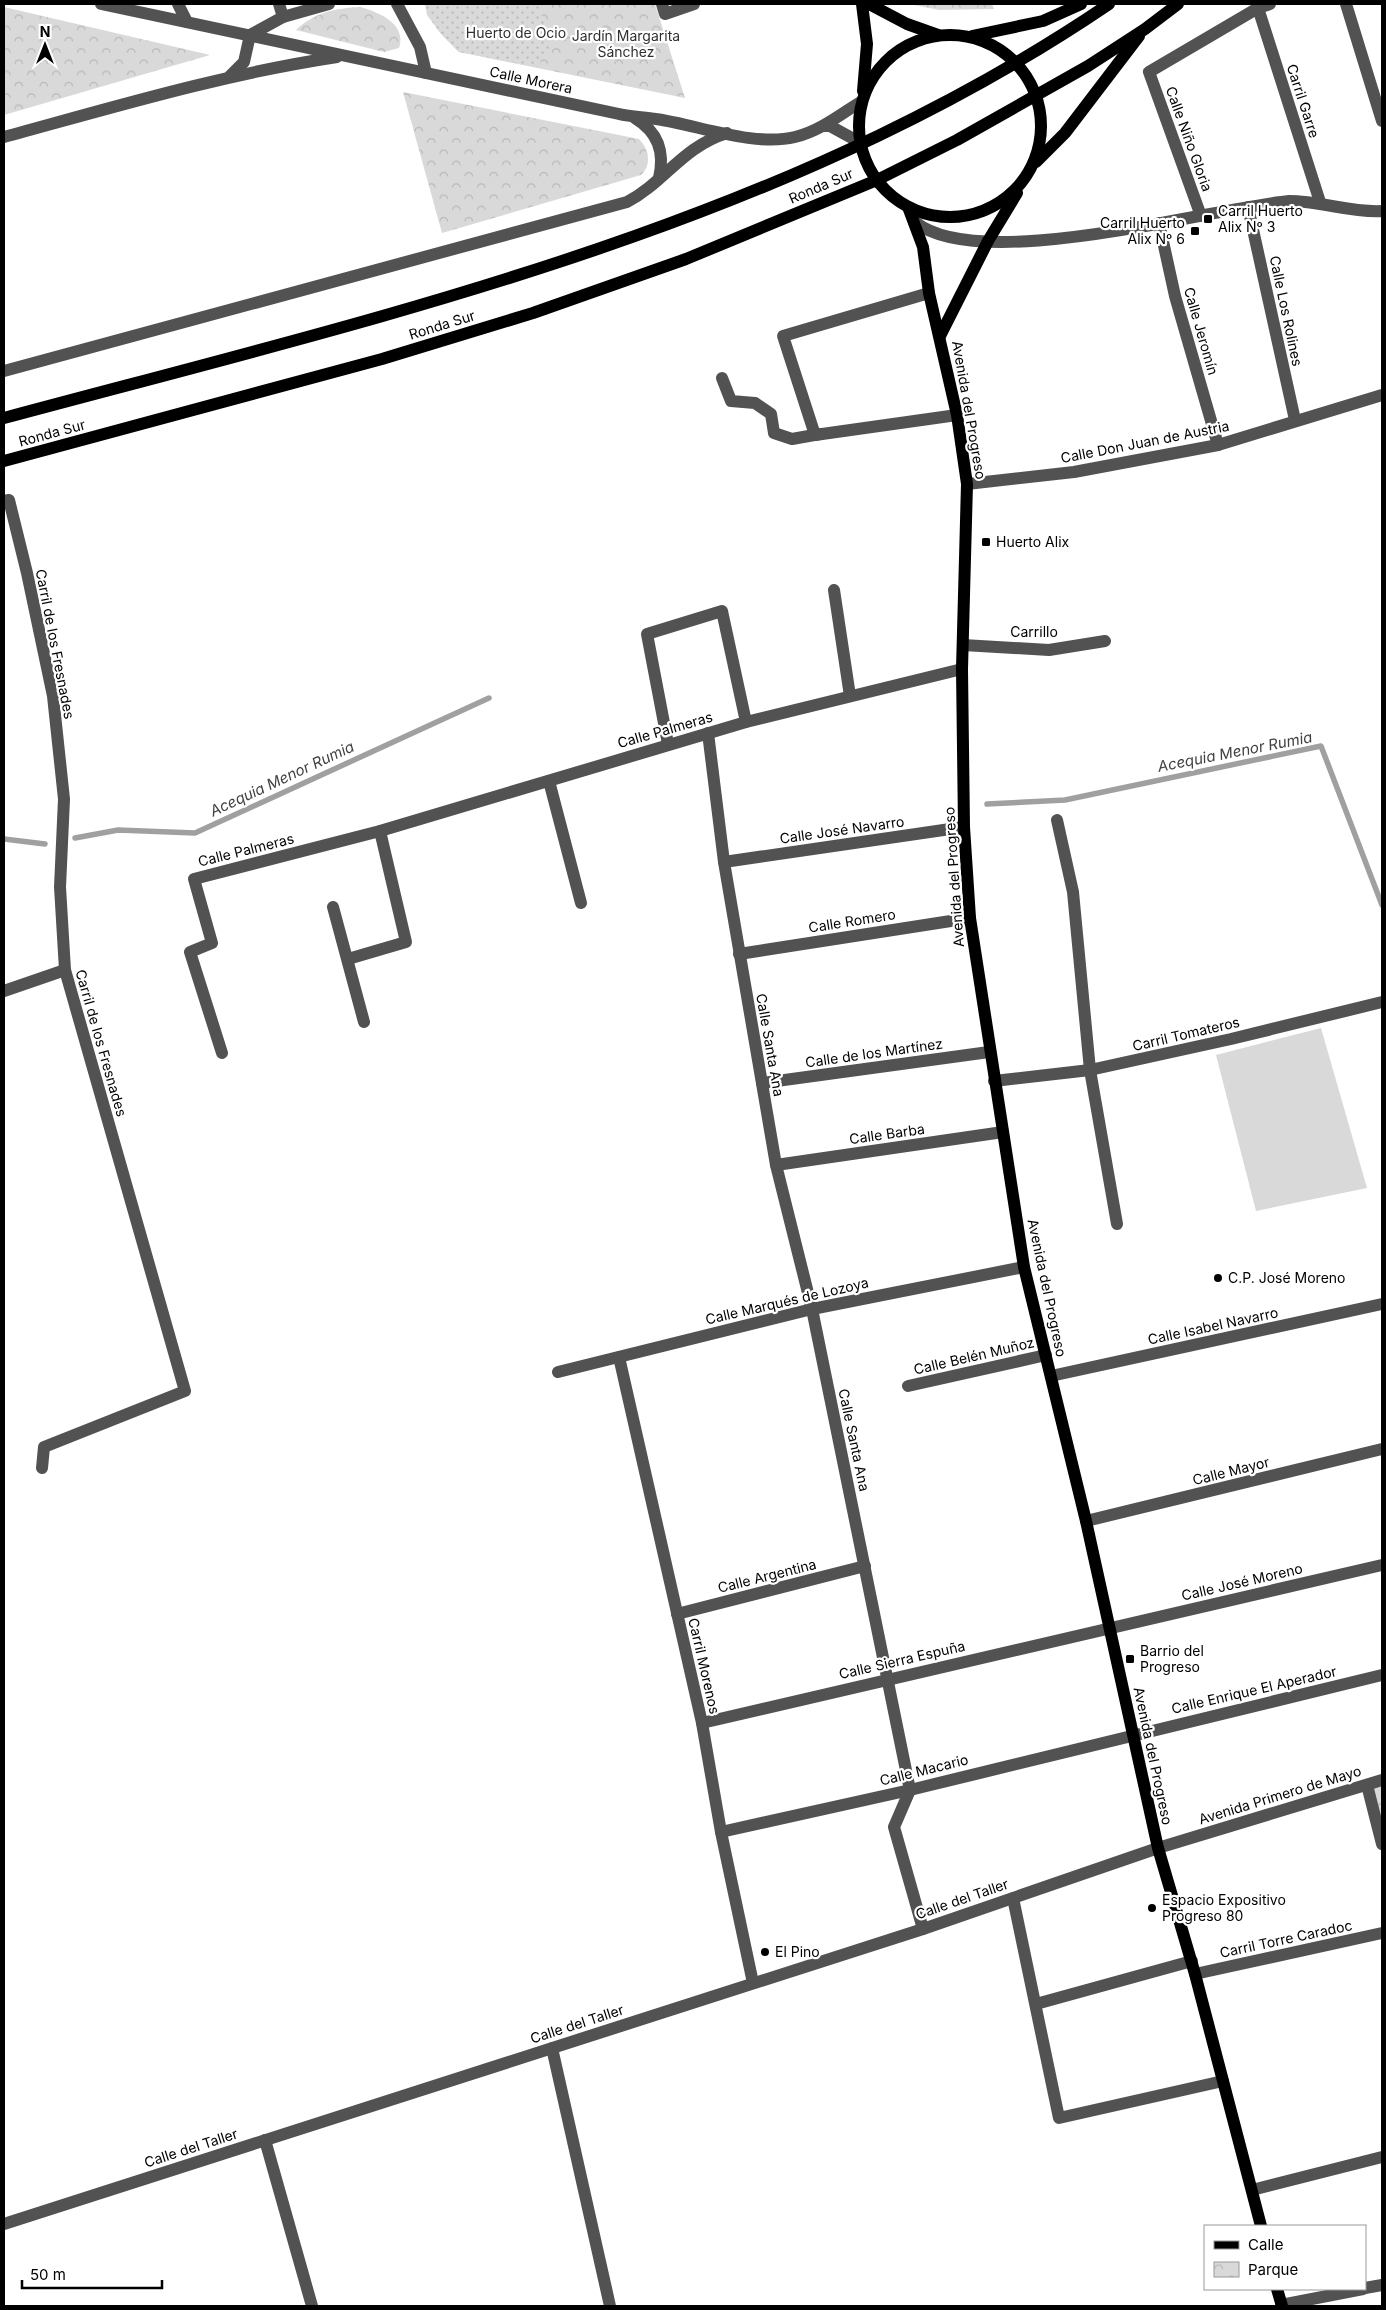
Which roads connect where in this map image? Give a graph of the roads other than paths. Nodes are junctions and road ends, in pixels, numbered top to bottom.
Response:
1 (101, 4) edge
2 (178, 4) edge
3 (279, 4) edge
4 (329, 4) edge
5 (397, 4) edge
6 (662, 4) edge
7 (694, 4) edge
8 (862, 4) edge
9 (868, 4) edge
10 (1081, 4) edge
11 (1109, 4) edge
12 (1178, 4) edge
13 (1346, 4) edge
14 (1264, 6) edge
15 (283, 17) junction
16 (187, 22) junction
17 (1145, 29) junction
18 (250, 35) junction
19 (938, 35) junction
20 (970, 36) junction
21 (344, 56) junction
22 (1017, 63) junction
23 (426, 73) junction
24 (230, 76) junction
25 (1037, 96) junction
26 (862, 101) junction
27 (632, 117) junction
28 (1382, 121) edge
29 (823, 126) junction
30 (727, 133) junction
31 (4, 137) edge
32 (861, 143) junction
33 (1034, 163) junction
34 (659, 178) junction
35 (1025, 179) junction
36 (877, 180) junction
37 (1320, 202) junction
38 (908, 207) junction
39 (1248, 207) junction
40 (1382, 211) edge
41 (1201, 216) junction
42 (916, 222) junction
43 (1158, 223) junction
44 (988, 241) junction
45 (930, 293) junction
46 (940, 336) junction
47 (4, 371) edge
48 (722, 378) dead end
49 (1382, 394) edge
50 (957, 415) junction
51 (4, 418) edge
52 (1294, 420) junction
53 (818, 435) junction
54 (1218, 445) junction
55 (4, 461) edge
56 (967, 484) junction
57 (4, 501) edge
58 (834, 590) dead end
59 (1105, 641) dead end
60 (963, 645) junction
61 (962, 669) junction
62 (850, 696) junction
63 (746, 722) junction
64 (708, 733) junction
65 (668, 744) junction
66 (549, 781) junction
67 (1057, 820) dead end
68 (964, 827) junction
69 (380, 831) junction
70 (724, 862) junction
71 (581, 903) dead end
72 (333, 907) dead end
73 (970, 918) junction
74 (739, 954) junction
75 (348, 959) junction
76 (64, 970) junction
77 (4, 991) edge
78 (1382, 1002) edge
79 (364, 1022) dead end
80 (989, 1052) junction
81 (222, 1053) dead end
82 (1090, 1070) junction
83 (994, 1081) junction
84 (762, 1083) junction
85 (1002, 1132) junction
86 (776, 1165) junction
87 (1117, 1224) dead end
88 (1024, 1267) junction
89 (1382, 1304) edge
90 (812, 1309) junction
91 (1046, 1355) junction
92 (619, 1357) junction
93 (558, 1372) dead end
94 (1051, 1376) junction
95 (908, 1386) dead end
96 (1382, 1449) edge
97 (42, 1468) dead end
98 (1086, 1521) junction
99 (1382, 1565) edge
100 (865, 1566) junction
101 (677, 1614) junction
102 (1109, 1628) junction
103 (1382, 1675) edge
104 (889, 1684) junction
105 (702, 1723) junction
106 (1133, 1734) junction
107 (1382, 1780) edge
108 (1367, 1785) junction
109 (910, 1790) junction
110 (721, 1832) junction
111 (1382, 1844) edge
112 (1158, 1848) junction
113 (1013, 1898) junction
114 (923, 1929) junction
115 (1382, 1933) edge
116 (1192, 1961) junction
117 (1195, 1974) junction
118 (753, 1983) junction
119 (1036, 2004) junction
120 (552, 2048) junction
121 (1224, 2081) junction
122 (266, 2140) junction
123 (1382, 2157) edge
124 (1252, 2190) junction
125 (4, 2224) edge
126 (1261, 2225) edge
127 (1382, 2285) edge
128 (1366, 2289) edge
129 (1277, 2290) edge
130 (1359, 2290) edge
131 (312, 2306) edge
132 (610, 2306) edge
133 (1281, 2306) edge

1 - 16 street, Calle Morera
2 - 16 street
3 - 15 street
4 - 15 street
5 - 23 street
6 - 7 street
8 - 26 main road
9 - 19 main road
10 - 20 main road
11 - 22 main road, Ronda Sur
12 - 17 main road, Ronda Sur
13 - 28 street
14 - 37 street, Carril Garre
14 - 41 street, Calle Niño Gloria
15 - 18 street
16 - 18 street, Calle Morera
17 - 25 main road, Ronda Sur
17 - 33 main road
18 - 21 street, Calle Morera
18 - 24 street
19 - 20 main road, Ronda Sur
19 - 26 main road, Ronda Sur
20 - 22 main road, Ronda Sur
21 - 23 street, Calle Morera
21 - 24 street
22 - 25 main road, Ronda Sur
22 - 32 main road, Ronda Sur
23 - 27 street, Calle Morera
24 - 31 street
25 - 33 main road, Ronda Sur
25 - 36 main road, Ronda Sur
26 - 29 street, Calle Morera
26 - 32 main road, Ronda Sur
27 - 30 street, Calle Morera
27 - 34 street
29 - 30 street, Calle Morera
29 - 32 street
30 - 34 street
32 - 36 main road, Ronda Sur
32 - 51 main road, Ronda Sur
33 - 35 main road, Ronda Sur
34 - 47 street
35 - 38 main road, Ronda Sur
35 - 44 main road
36 - 38 main road, Ronda Sur
36 - 55 main road, Ronda Sur
37 - 39 street
37 - 40 street
38 - 42 main road, Avenida del Progreso
39 - 41 street
39 - 52 street, Calle Los Rolines
41 - 43 street
42 - 44 street
42 - 45 main road, Avenida del Progreso
43 - 44 street
43 - 54 street, Calle Jeromín
44 - 46 main road
45 - 46 main road, Avenida del Progreso
45 - 53 street
46 - 50 main road, Avenida del Progreso
48 - 53 street
49 - 52 street, Calle Don Juan de Austria
50 - 53 street
50 - 56 main road, Avenida del Progreso
52 - 54 street, Calle Don Juan de Austria
54 - 56 street, Calle Don Juan de Austria
56 - 60 main road, Avenida del Progreso
57 - 76 street, Carril de los Fresnades
58 - 62 street
59 - 60 street, Carrillo
60 - 61 main road, Avenida del Progreso
61 - 62 street, Calle Palmeras
61 - 68 main road, Avenida del Progreso
62 - 63 street, Calle Palmeras
63 - 64 street, Calle Palmeras
63 - 65 street
64 - 65 street, Calle Palmeras
64 - 70 street, Calle Santa Ana
65 - 66 street, Calle Palmeras
66 - 69 street, Calle Palmeras
66 - 71 street
67 - 82 street
68 - 70 street, Calle José Navarro
68 - 73 main road, Avenida del Progreso
69 - 75 street
69 - 81 street, Calle Palmeras
70 - 74 street, Calle Santa Ana
72 - 75 street
73 - 74 street, Calle Romero
73 - 80 main road, Avenida del Progreso
74 - 84 street, Calle Santa Ana
75 - 79 street
76 - 77 street
76 - 97 street, Carril de los Fresnades
78 - 82 street, Carril Tomateros
80 - 83 main road, Avenida del Progreso
80 - 84 street, Calle de los Martínez
82 - 83 street, Carril Tomateros
82 - 87 street
83 - 85 main road, Avenida del Progreso
84 - 86 street, Calle Santa Ana
85 - 86 street, Calle Barba
85 - 88 main road, Avenida del Progreso
86 - 90 street, Calle Santa Ana
88 - 90 street, Calle Marqués de Lozoya
88 - 91 main road, Avenida del Progreso
89 - 94 street, Calle Isabel Navarro
90 - 92 street, Calle Marqués de Lozoya
90 - 100 street, Calle Santa Ana
91 - 94 main road, Avenida del Progreso
91 - 95 street, Calle Belén Muñoz
92 - 93 street, Calle Marqués de Lozoya
92 - 101 street, Carril Morenos
94 - 98 main road, Avenida del Progreso
96 - 98 street, Calle Mayor
98 - 102 main road, Avenida del Progreso
99 - 102 street, Calle José Moreno
100 - 101 street, Calle Argentina
100 - 104 street, Calle Santa Ana
101 - 105 street, Carril Morenos
102 - 104 street, Calle Sierra Espuña
102 - 106 main road, Avenida del Progreso
103 - 106 street, Calle Enrique El Aperador
104 - 105 street, Calle Sierra Espuña
104 - 109 street, Calle Santa Ana
105 - 110 street, Carril Morenos
106 - 109 street, Calle Macario
106 - 112 main road, Avenida del Progreso
107 - 108 street, Avenida Primero de Mayo
108 - 111 street
108 - 112 street, Avenida Primero de Mayo
109 - 110 street, Calle Macario
109 - 114 street
110 - 118 street, Carril Morenos
112 - 113 street, Calle del Taller
112 - 116 main road, Avenida del Progreso
113 - 114 street, Calle del Taller
113 - 119 street
114 - 118 street, Calle del Taller
115 - 117 street, Carril Torre Caradoc
116 - 117 main road, Avenida del Progreso
116 - 119 street
117 - 121 main road, Avenida del Progreso
118 - 120 street, Calle del Taller
119 - 121 street
120 - 122 street, Calle del Taller
120 - 132 street
121 - 124 main road, Avenida del Progreso
122 - 125 street, Calle del Taller
122 - 131 street
123 - 124 street
124 - 126 main road, Avenida del Progreso
127 - 128 street
129 - 133 main road
130 - 133 street

